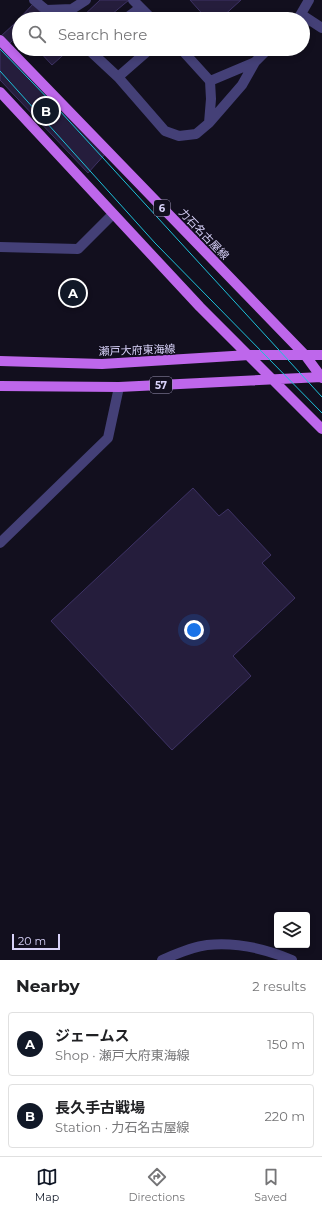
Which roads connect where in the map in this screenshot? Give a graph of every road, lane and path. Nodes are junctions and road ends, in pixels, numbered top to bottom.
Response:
1 (34, 0) edge
2 (86, 0) edge
3 (133, 0) edge
4 (309, 0) edge
5 (140, 8) junction
6 (46, 10) junction
7 (48, 12) edge
8 (135, 12) edge
9 (144, 12) edge
10 (303, 12) edge
11 (310, 22) edge
12 (322, 28) edge
13 (0, 40) edge
14 (12, 52) edge
15 (15, 56) edge
16 (97, 56) edge
17 (142, 56) edge
18 (187, 56) edge
19 (261, 56) edge
20 (255, 62) junction
21 (118, 77) junction
22 (210, 81) junction
23 (0, 92) edge
24 (208, 123) junction
25 (113, 214) junction
26 (0, 247) edge
27 (249, 355) junction
28 (305, 355) junction
29 (322, 355) edge
30 (0, 361) edge
31 (322, 377) edge
32 (272, 380) junction
33 (0, 386) edge
34 (119, 387) junction
35 (322, 429) edge
36 (0, 542) edge
37 (162, 960) edge
38 (292, 960) edge

1 - 6 street
2 - 6 street
3 - 5 street
4 - 10 street
5 - 8 street
5 - 9 street
6 - 7 street
11 - 12 street
13 - 14 main road, 力石名古屋線 / 6
15 - 28 main road, 力石名古屋線 / 6
16 - 21 street
17 - 21 street
18 - 22 street
19 - 20 street
20 - 22 street
20 - 24 street
21 - 24 street
22 - 24 street
23 - 25 main road
25 - 26 street
25 - 27 main road
27 - 28 main road, 瀬戸大府東海線 / 57
27 - 30 main road, 瀬戸大府東海線 / 57
27 - 32 main road
28 - 29 main road, 瀬戸大府東海線 / 57
28 - 31 main road, 力石名古屋線 / 6
31 - 32 main road, 57
32 - 34 main road, 57
32 - 35 main road
33 - 34 main road, 57
34 - 36 street
37 - 38 street

